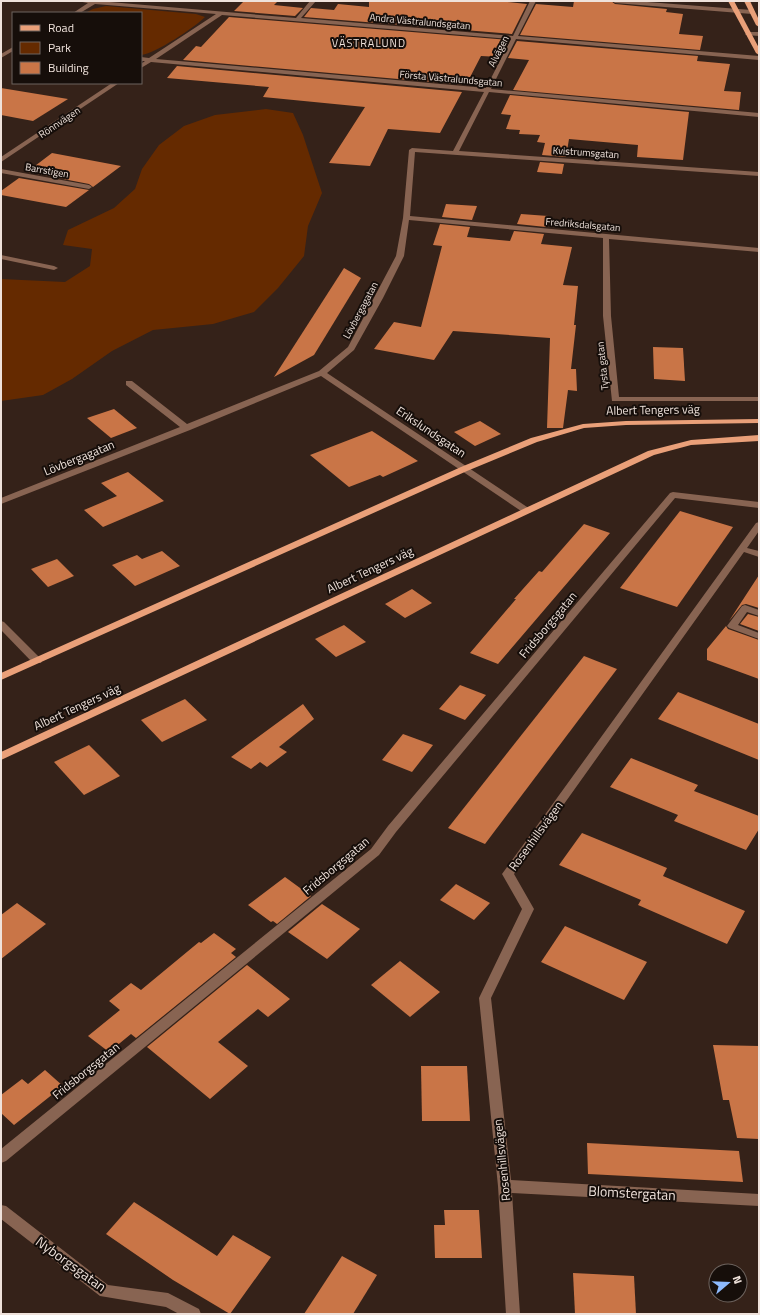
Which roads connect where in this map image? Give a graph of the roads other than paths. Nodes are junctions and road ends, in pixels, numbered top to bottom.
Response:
1 (80, 1) edge
2 (313, 1) edge
3 (534, 1) edge
4 (615, 1) edge
5 (731, 1) edge
6 (747, 1) edge
7 (94, 2) edge
8 (736, 10) junction
9 (78, 12) edge
10 (752, 12) junction
11 (220, 14) junction
12 (297, 20) junction
13 (759, 25) edge
14 (748, 34) junction
15 (759, 34) edge
16 (515, 38) junction
17 (12, 50) edge
18 (759, 53) edge
19 (1, 56) edge
20 (759, 58) edge
21 (142, 59) edge
22 (150, 60) junction
23 (142, 65) edge
24 (115, 84) edge
25 (488, 91) junction
26 (759, 115) edge
27 (412, 150) joint
28 (456, 152) junction
29 (1, 160) edge
30 (1, 172) edge
31 (759, 174) edge
32 (89, 187) dead end
33 (406, 218) junction
34 (606, 236) junction
35 (759, 250) edge
36 (1, 256) edge
37 (54, 268) dead end
38 (322, 374) junction
39 (129, 383) dead end
40 (759, 399) edge
41 (759, 421) edge
42 (187, 428) junction
43 (759, 438) edge
44 (464, 469) junction
45 (1, 501) edge
46 (759, 505) edge
47 (526, 511) junction
48 (759, 525) edge
49 (742, 549) junction
50 (759, 554) edge
51 (759, 613) edge
52 (1, 624) edge
53 (759, 636) edge
54 (37, 661) junction
55 (1, 677) edge
56 (1, 756) edge
57 (1, 1157) edge
58 (506, 1186) junction
59 (759, 1200) edge
60 (1, 1211) edge
61 (194, 1314) edge
62 (513, 1314) edge

1 - 7 street, Andra Västralundsgatan
2 - 12 street
3 - 16 street, Alvägen
4 - 8 street
5 - 8 main road
6 - 10 main road
7 - 9 street
7 - 11 street, Andra Västralundsgatan
8 - 10 street
8 - 14 main road
10 - 13 main road
11 - 12 street, Andra Västralundsgatan
11 - 22 street
12 - 16 street, Andra Västralundsgatan
14 - 15 street
14 - 18 main road
16 - 20 street, Andra Västralundsgatan
16 - 25 street, Alvägen
17 - 19 street
21 - 22 street, Första Västralundsgatan
22 - 23 street
22 - 25 street, Första Västralundsgatan
24 - 29 street, Rönnvägen
25 - 26 street, Första Västralundsgatan
25 - 28 street, Alvägen
27 - 28 street, Kvistrumsgatan
27 - 33 street, Lövbergagatan
28 - 31 street, Kvistrumsgatan
30 - 32 street, Barrstigen
33 - 34 street, Fredriksdalsgatan
33 - 38 street, Lövbergagatan
34 - 35 street, Fredriksdalsgatan
34 - 40 street, Tysta gatan
36 - 37 street
38 - 42 street, Lövbergagatan
38 - 44 street, Erikslundsgatan
39 - 42 street
41 - 44 main road, Albert Tengers väg
42 - 45 street, Lövbergagatan
43 - 47 main road, Albert Tengers väg
44 - 47 street, Erikslundsgatan
44 - 54 main road, Albert Tengers väg
46 - 57 street, Fridsborgsgatan
47 - 56 main road, Albert Tengers väg
48 - 49 street, Rosenhillsvägen
49 - 50 street
49 - 58 street, Rosenhillsvägen
51 - 53 street
52 - 54 street
54 - 55 main road, Albert Tengers väg
58 - 59 street, Blomstergatan
58 - 62 street, Rosenhillsvägen
60 - 61 street, Nyborgsgatan

